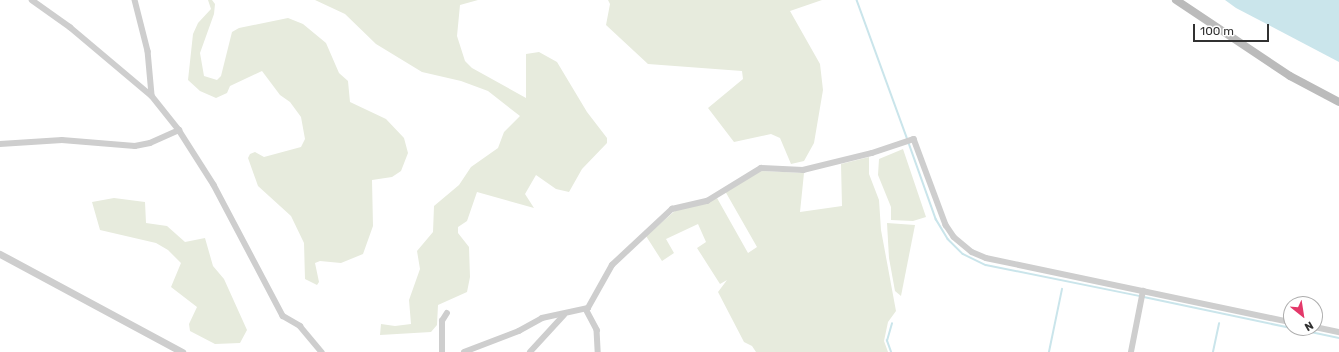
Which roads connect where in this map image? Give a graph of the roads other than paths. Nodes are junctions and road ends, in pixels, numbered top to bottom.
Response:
1 (32, 0) edge
2 (134, 0) edge
3 (1176, 0) edge
4 (152, 96) junction
5 (1339, 102) edge
6 (179, 130) junction
7 (0, 144) edge
8 (0, 254) edge
9 (1143, 292) junction
10 (586, 309) junction
11 (447, 313) dead end
12 (564, 315) junction
13 (1283, 320) edge
14 (1323, 329) edge
15 (1339, 332) edge
16 (182, 352) edge
17 (322, 352) edge
18 (442, 352) edge
19 (464, 352) edge
20 (530, 352) edge
21 (598, 352) edge
22 (1131, 352) edge

1 - 4 street
2 - 4 street
3 - 5 main road
4 - 6 street
6 - 7 street
6 - 17 street
8 - 16 street
9 - 10 street
9 - 13 street
9 - 22 street
10 - 12 street
10 - 21 street
11 - 18 street
12 - 19 street
12 - 20 street
14 - 15 street

